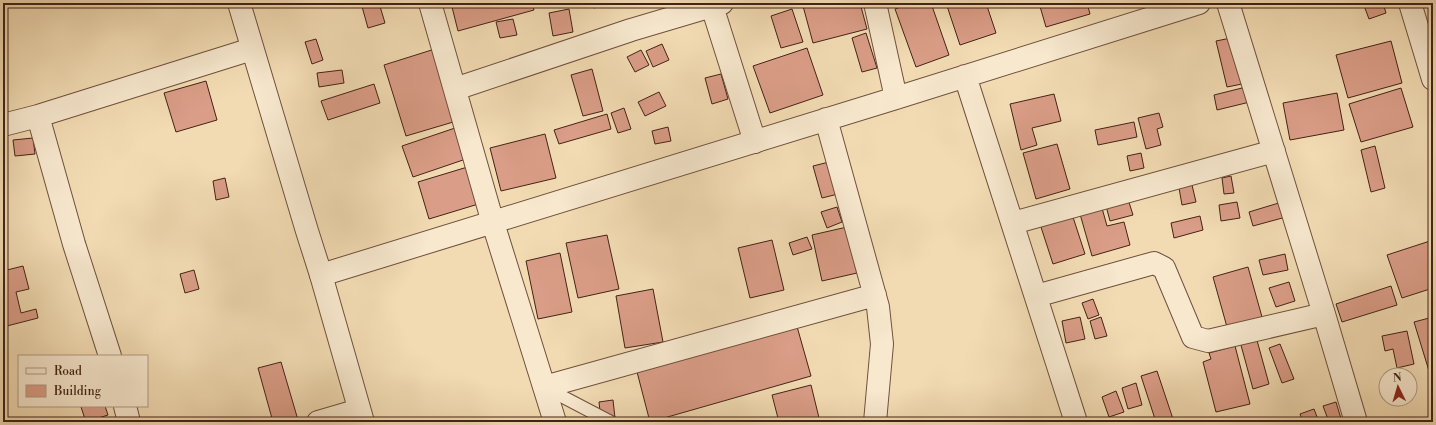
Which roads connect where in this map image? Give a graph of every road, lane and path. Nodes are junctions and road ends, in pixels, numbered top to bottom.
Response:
1 (239, 3) edge
2 (430, 3) edge
3 (874, 3) edge
4 (1199, 3) edge
5 (1228, 3) edge
6 (1410, 3) edge
7 (715, 4) edge
8 (252, 49) junction
9 (965, 76) junction
10 (1433, 79) edge
11 (455, 89) junction
12 (896, 98) junction
13 (38, 116) junction
14 (826, 119) junction
15 (3, 125) edge
16 (755, 142) junction
17 (1274, 151) junction
18 (493, 223) junction
19 (1013, 223) junction
20 (321, 276) junction
21 (874, 294) junction
22 (1036, 296) junction
23 (1324, 314) junction
24 (110, 355) edge
25 (544, 387) junction
26 (125, 407) edge
27 (361, 416) edge
28 (130, 422) edge
29 (318, 422) edge
30 (555, 422) edge
31 (611, 422) edge
32 (876, 422) edge
33 (1076, 422) edge
34 (1356, 422) edge

1 - 8 street
2 - 11 street
3 - 12 street
4 - 9 street
5 - 17 street
6 - 10 street
7 - 11 street
7 - 16 street
8 - 13 street
8 - 20 street
9 - 12 street
9 - 19 street
11 - 18 street
12 - 14 street
13 - 15 street
13 - 24 street
14 - 16 street
14 - 21 street
16 - 18 street
17 - 19 street
17 - 23 street
18 - 20 street
18 - 25 street
19 - 22 street
20 - 27 street
21 - 25 street
21 - 32 street
22 - 23 street
22 - 33 street
23 - 34 street
25 - 30 street
25 - 31 lane
26 - 28 street
27 - 29 street

